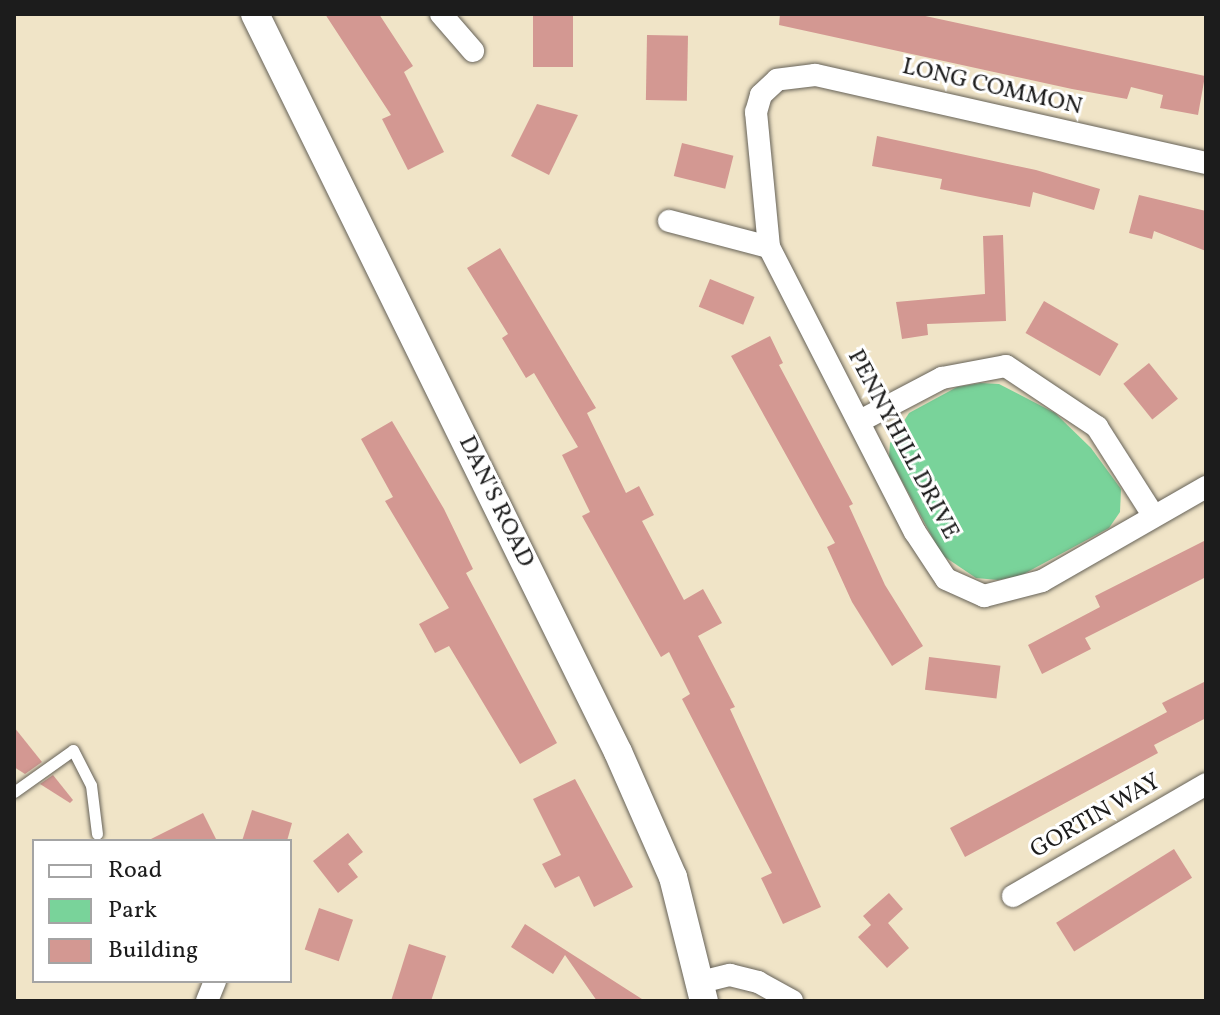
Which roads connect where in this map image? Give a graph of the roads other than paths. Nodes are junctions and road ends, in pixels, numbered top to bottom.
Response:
1 (255, 14) edge
2 (441, 14) edge
3 (473, 51) dead end
4 (767, 87) joint
5 (1206, 163) edge
6 (669, 221) dead end
7 (769, 247) junction
8 (860, 421) junction
9 (1206, 487) edge
10 (1153, 515) junction
11 (1206, 784) edge
12 (14, 792) edge
13 (97, 834) dead end
14 (1013, 896) dead end
15 (703, 992) edge
16 (792, 1001) edge

1 - 15 street, DAN'S ROAD
2 - 3 street
4 - 5 street, LONG COMMON
4 - 7 street, PENNYHILL DRIVE
6 - 7 street
7 - 8 street, PENNYHILL DRIVE
8 - 10 street
8 - 10 street, PENNYHILL DRIVE
9 - 10 street, PENNYHILL DRIVE
11 - 14 street, GORTIN WAY
12 - 13 lane
15 - 16 street

